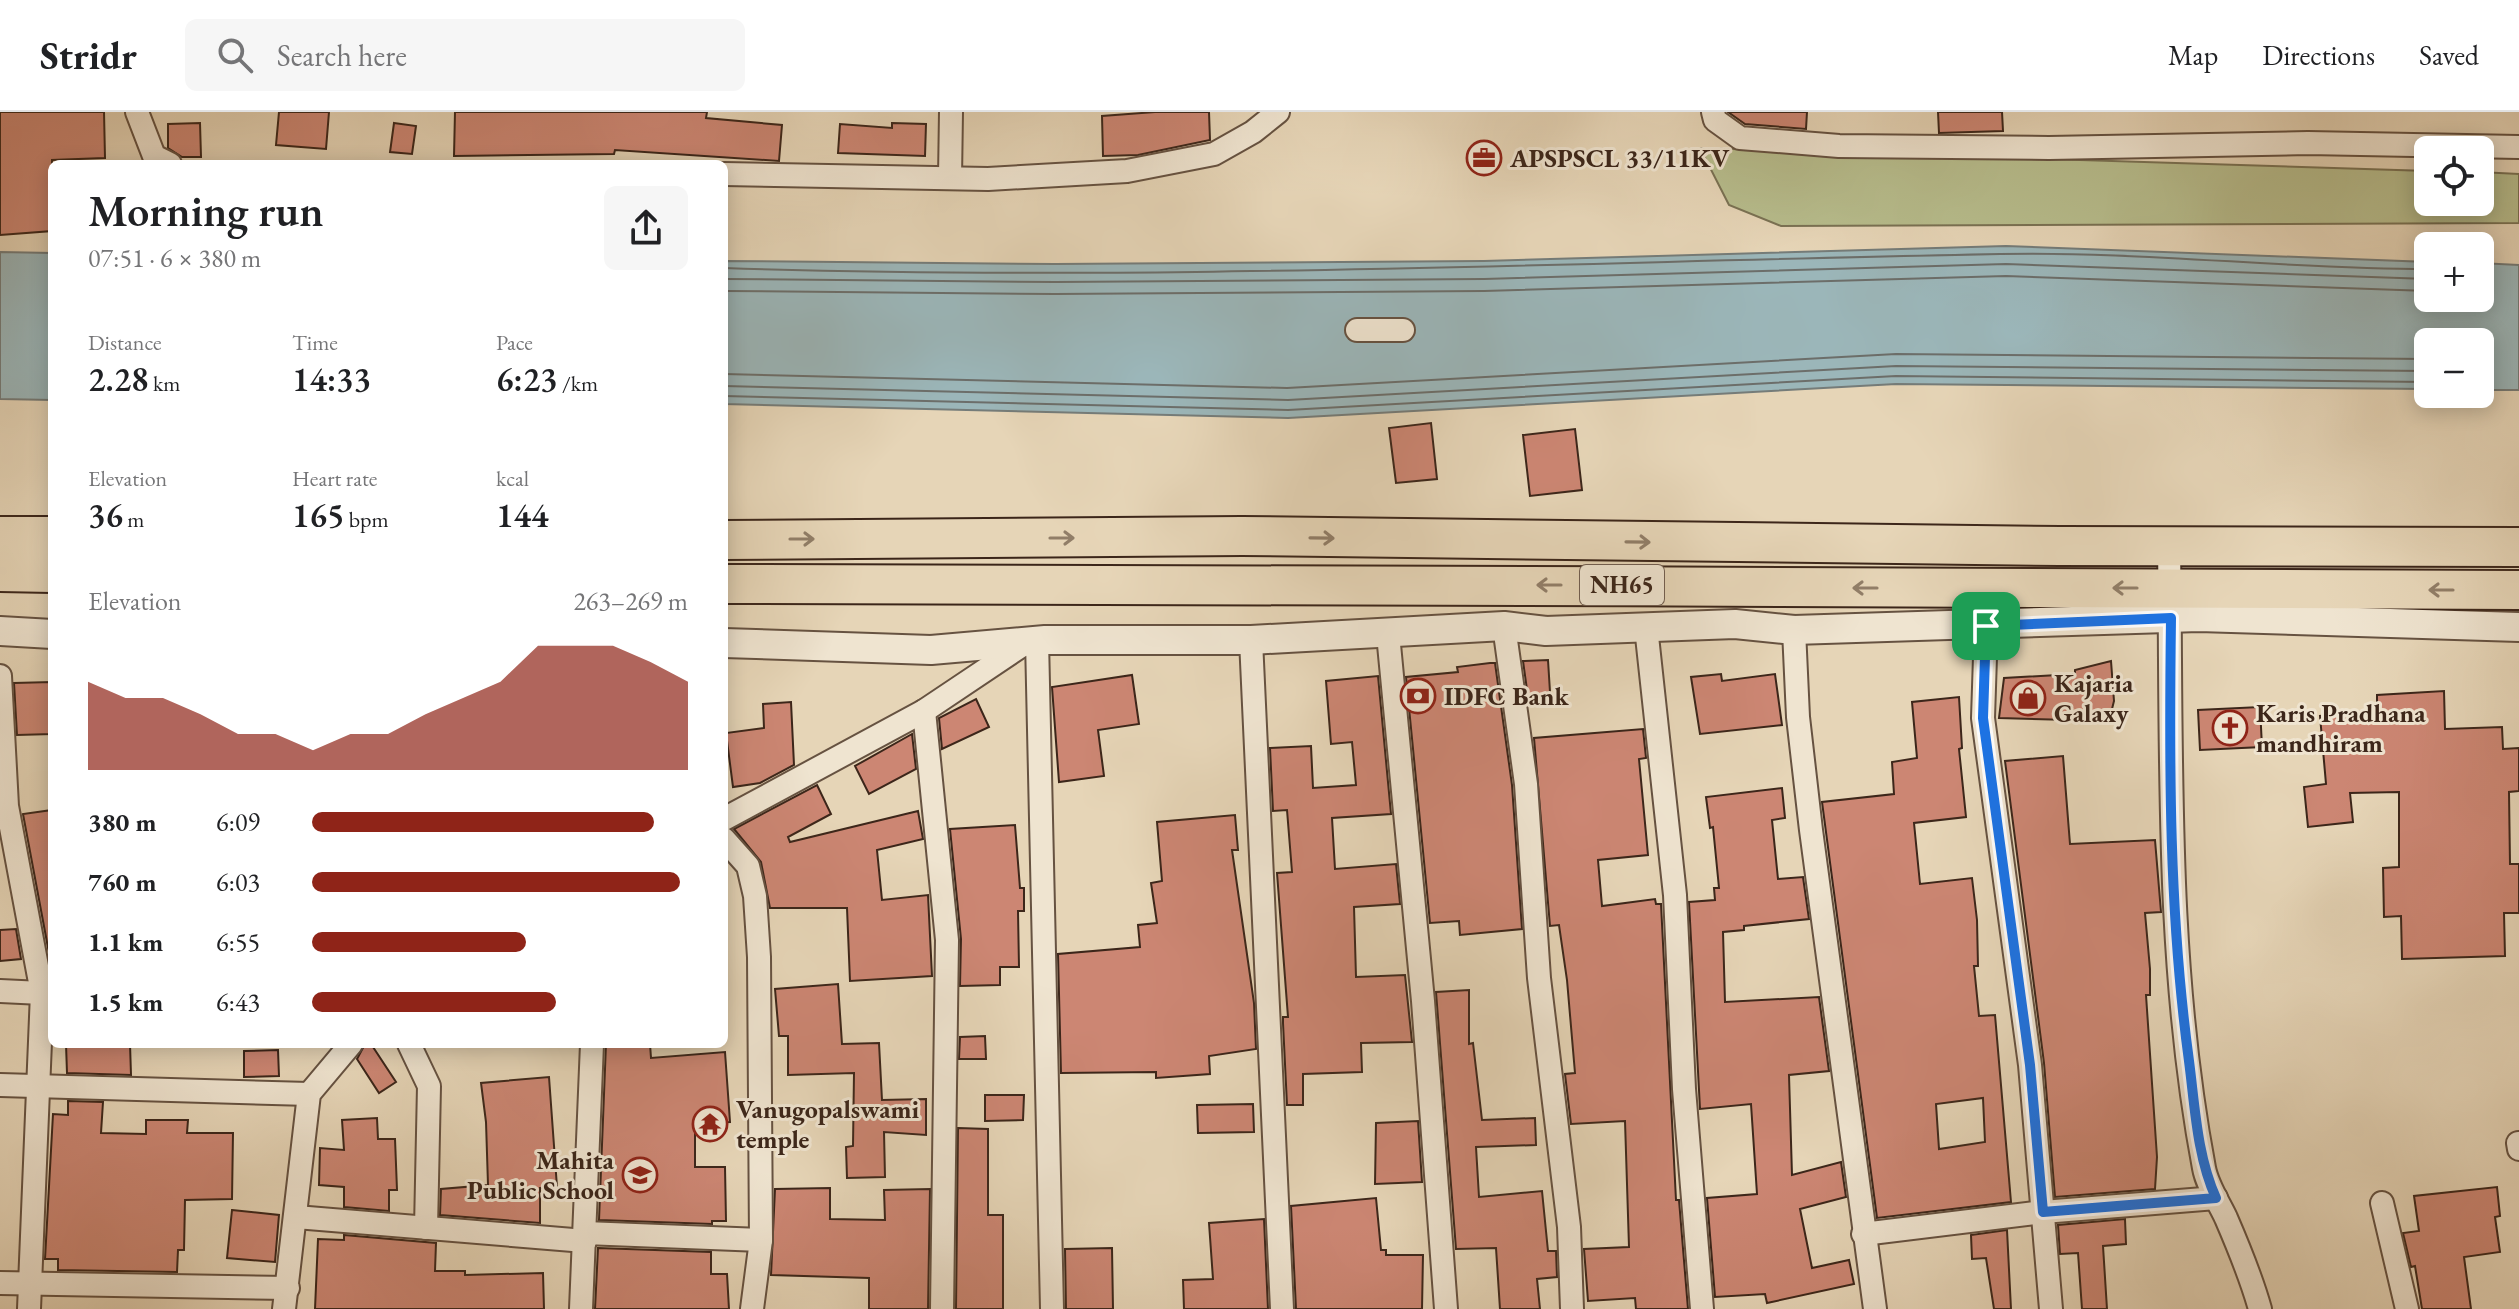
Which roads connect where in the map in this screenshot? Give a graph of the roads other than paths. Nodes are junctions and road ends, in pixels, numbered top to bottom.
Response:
1 (137, 112) edge
2 (951, 112) edge
3 (1278, 112) edge
4 (1713, 112) edge
5 (2519, 147) edge
6 (162, 160) edge
7 (728, 174) edge
8 (950, 178) junction
9 (1357, 330) dead end
10 (1403, 330) dead end
11 (0, 536) edge
12 (48, 536) edge
13 (728, 540) edge
14 (2169, 546) junction
15 (2519, 547) edge
16 (0, 572) edge
17 (48, 573) edge
18 (728, 584) edge
19 (2519, 590) edge
20 (2170, 603) junction
21 (1504, 626) junction
22 (1986, 626) junction
23 (1646, 627) junction
24 (2519, 627) edge
25 (1794, 630) junction
26 (0, 631) edge
27 (48, 634) edge
28 (1388, 634) junction
29 (1033, 640) junction
30 (1251, 640) junction
31 (728, 643) edge
32 (0, 676) edge
33 (924, 711) junction
34 (728, 817) edge
35 (728, 844) edge
36 (0, 991) edge
37 (42, 993) junction
38 (348, 1048) edge
39 (411, 1048) edge
40 (592, 1048) edge
41 (0, 1085) edge
42 (36, 1085) junction
43 (309, 1094) junction
44 (2216, 1198) junction
45 (2382, 1203) dead end
46 (2043, 1212) junction
47 (296, 1217) junction
48 (426, 1228) junction
49 (1863, 1234) junction
50 (585, 1237) junction
51 (761, 1240) junction
52 (0, 1283) edge
53 (29, 1284) junction
54 (286, 1298) edge
55 (29, 1309) edge
56 (581, 1309) edge
57 (752, 1309) edge
58 (942, 1309) edge
59 (1052, 1309) edge
60 (1282, 1309) edge
61 (1446, 1309) edge
62 (1572, 1309) edge
63 (1702, 1309) edge
64 (1875, 1309) edge
65 (2051, 1309) edge
66 (2260, 1309) edge
67 (2407, 1309) edge

1 - 6 street
2 - 8 street
3 - 8 street
4 - 5 street
7 - 8 street
9 - 10 street
11 - 12 highway
13 -> 14 highway, NH65
14 - 15 highway, NH65
14 - 20 street
16 - 17 highway
20 -> 18 highway, NH65
19 -> 20 highway, NH65
20 - 22 street
20 - 24 street
20 - 44 street
21 - 23 street
21 - 28 street
21 - 62 street
22 - 25 street
22 - 46 street
23 - 25 street
23 - 63 street
25 - 49 street
26 - 27 street
28 - 30 street
28 - 61 street
29 - 30 street
29 - 31 street
29 - 33 street
29 - 59 street
30 - 60 street
32 - 37 street
33 - 34 street
33 - 58 street
35 - 51 street
36 - 37 street
37 - 42 street
38 - 43 street
39 - 48 street
40 - 50 street
41 - 42 street
42 - 43 street
42 - 53 street
43 - 47 street
44 - 46 street
44 - 66 street
45 - 67 street
46 - 49 street
46 - 65 street
47 - 48 street
47 - 54 street
48 - 50 street
49 - 64 street
50 - 51 street
50 - 56 street
51 - 57 street
52 - 53 street
53 - 54 street
53 - 55 street

